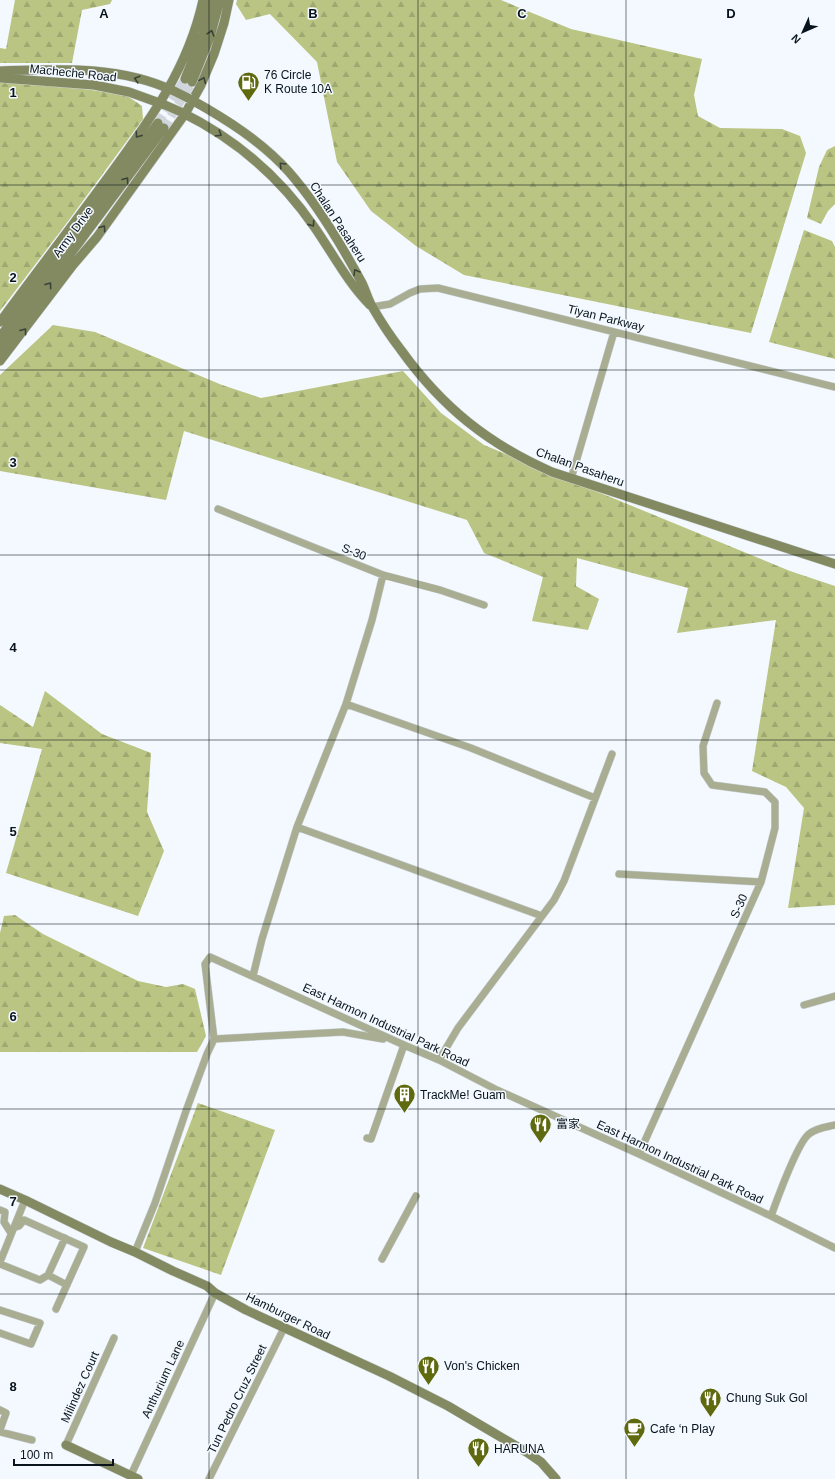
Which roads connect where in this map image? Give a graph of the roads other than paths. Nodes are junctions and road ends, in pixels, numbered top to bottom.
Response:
1 (220, 0) edge
2 (229, 0) edge
3 (203, 1) edge
4 (0, 70) edge
5 (0, 78) edge
6 (171, 90) junction
7 (192, 100) junction
8 (163, 104) junction
9 (183, 113) junction
10 (372, 307) junction
11 (0, 322) edge
12 (614, 332) junction
13 (0, 337) edge
14 (0, 349) edge
15 (0, 361) edge
16 (835, 388) edge
17 (571, 479) junction
18 (218, 509) dead end
19 (835, 564) edge
20 (383, 575) junction
21 (484, 605) dead end
22 (717, 703) dead end
23 (346, 704) junction
24 (612, 754) dead end
25 (595, 798) junction
26 (297, 827) junction
27 (619, 874) dead end
28 (761, 882) junction
29 (542, 916) junction
30 (253, 976) junction
31 (835, 996) edge
32 (804, 1005) dead end
33 (214, 1039) junction
34 (404, 1045) junction
35 (439, 1060) junction
36 (835, 1125) edge
37 (367, 1138) dead end
38 (639, 1154) junction
39 (0, 1189) edge
40 (416, 1196) dead end
41 (25, 1200) junction
42 (0, 1210) edge
43 (771, 1216) junction
44 (12, 1231) junction
45 (65, 1238) junction
46 (835, 1248) edge
47 (135, 1252) junction
48 (382, 1259) dead end
49 (0, 1260) edge
50 (48, 1275) junction
51 (67, 1285) junction
52 (215, 1293) junction
53 (56, 1309) dead end
54 (0, 1310) edge
55 (284, 1328) junction
56 (0, 1333) edge
57 (114, 1338) dead end
58 (0, 1410) edge
59 (0, 1431) edge
60 (32, 1440) dead end
61 (66, 1445) joint
62 (134, 1477) edge
63 (209, 1479) edge
64 (556, 1479) edge

3 -> 1 main road
7 -> 2 main road
3 - 6 main road
6 -> 4 main road, Macheche Road
5 - 8 main road, Macheche Road
6 - 7 main road, Chalan Pasaheru, bridge
6 - 8 main road
7 - 9 main road
10 -> 7 main road, Chalan Pasaheru
8 - 9 main road, Chalan Pasaheru, bridge
8 -> 11 main road
9 -> 10 main road, Chalan Pasaheru
15 -> 9 main road
10 - 12 street, Tiyan Parkway
10 - 17 main road, Chalan Pasaheru
12 - 16 street, Tiyan Parkway
12 - 17 street
14 -> 13 main road, Army Drive
17 - 19 main road, Chalan Pasaheru
18 - 20 street, S-30
20 - 21 street, S-30
20 - 23 street
22 - 28 street, S-30
23 - 25 street
23 - 26 street
24 - 25 street
25 - 29 street
26 - 29 street
26 - 30 street
27 - 28 street
28 - 38 street, S-30
29 - 35 street
30 - 33 street, East Harmon Industrial Park Road
30 - 34 street, East Harmon Industrial Park Road
31 - 32 street
33 - 34 street
33 - 47 street
34 - 35 street, East Harmon Industrial Park Road
34 - 37 street
35 - 38 street, East Harmon Industrial Park Road
36 - 43 street
38 - 43 street, East Harmon Industrial Park Road
39 - 41 main road, Hamburger Road
40 - 48 street
41 - 44 street
41 - 47 main road, Hamburger Road
42 - 44 street
43 - 46 street, East Harmon Industrial Park Road
44 - 45 street
44 - 49 street
45 - 50 street
45 - 51 street
47 - 52 main road, Hamburger Road
49 - 50 street
50 - 51 street
51 - 53 street
52 - 55 main road, Hamburger Road
52 - 62 street, Anthurium Lane
54 - 56 street
55 - 63 street, Tun Pedro Cruz Street
55 - 64 main road, Hamburger Road
57 - 61 street, Milindez Court
58 - 59 street
59 - 60 street
61 - 62 main road

